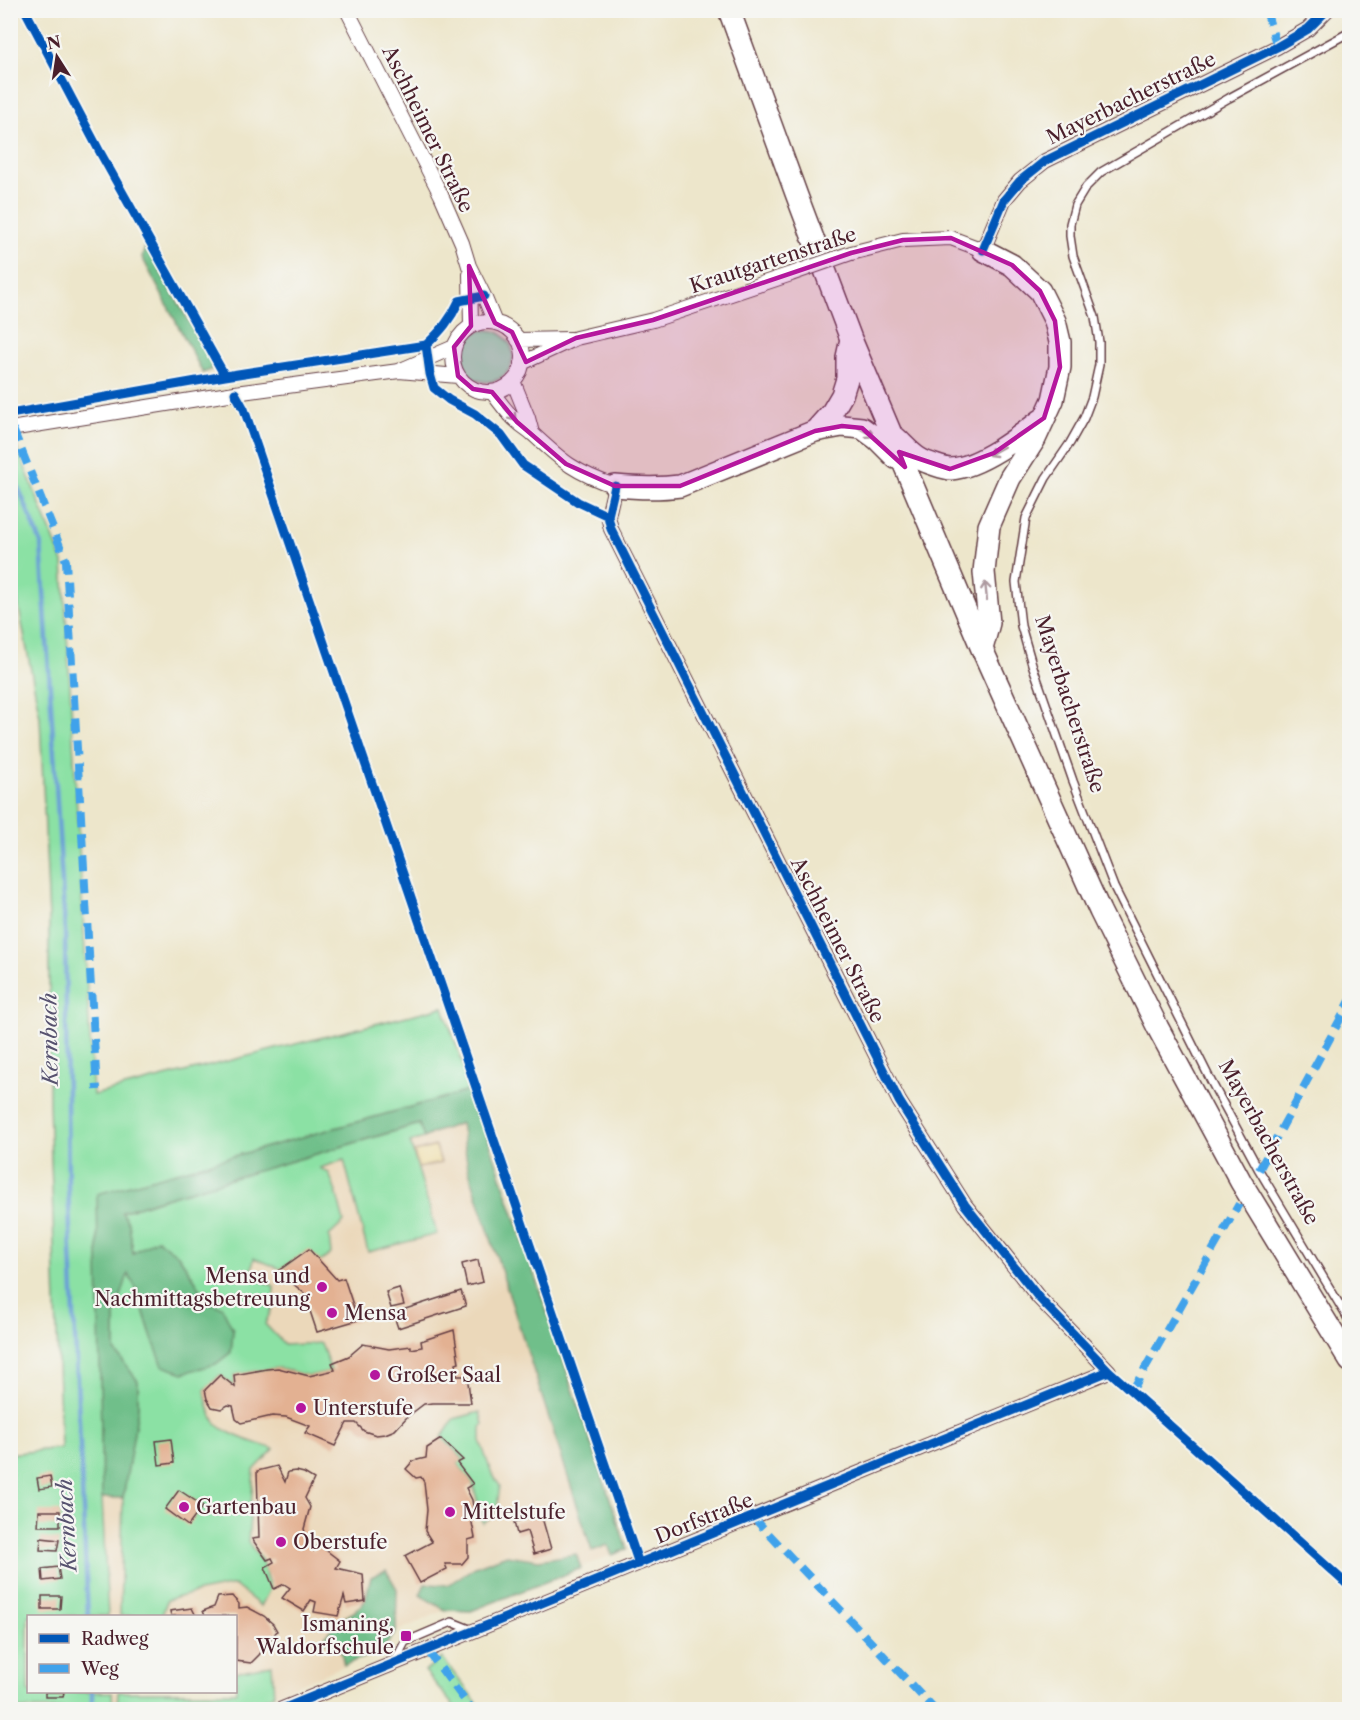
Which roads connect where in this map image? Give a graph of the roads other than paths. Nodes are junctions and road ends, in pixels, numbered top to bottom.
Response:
1 (347, 10) edge
2 (729, 10) edge
3 (1327, 10) edge
4 (1350, 32) edge
5 (983, 249) junction
6 (469, 266) junction
7 (495, 322) junction
8 (471, 326) junction
9 (576, 339) junction
10 (851, 339) junction
11 (518, 340) junction
12 (454, 347) junction
13 (522, 363) junction
14 (399, 371) junction
15 (458, 376) junction
16 (513, 381) junction
17 (492, 392) junction
18 (1044, 417) junction
19 (10, 429) edge
20 (815, 431) junction
21 (890, 432) junction
22 (532, 433) junction
23 (905, 467) junction
24 (615, 486) junction
25 (982, 649) junction
26 (1350, 1322) edge
27 (1350, 1361) edge
28 (1109, 1371) joint
29 (280, 1710) edge

1 - 6 street, Aschheimer Straße
2 - 10 main road
3 - 5 street, Mayerbacherstraße
4 - 26 lane, Mayerbacherstraße
5 - 9 street, Krautgartenstraße, bridge
5 - 18 main road
6 - 7 street, Aschheimer Straße
6 - 8 street, Aschheimer Straße
7 - 8 street
7 - 11 street, Aschheimer Straße
8 - 12 street
9 - 11 street, Krautgartenstraße
9 - 13 street, Krautgartenstraße
10 - 20 main road
10 - 21 main road
11 - 13 street
12 - 14 street
12 - 15 street
13 - 16 street
14 - 15 street
14 - 19 street
15 - 17 street
16 - 17 street
16 - 22 street
17 -> 22 street
18 -> 21 main road
25 -> 18 main road
20 -> 23 main road
20 - 24 main road
21 - 23 main road
22 - 24 street
23 - 25 main road
24 - 28 street, Aschheimer Straße
25 - 27 main road
28 - 29 street, Dorfstraße

